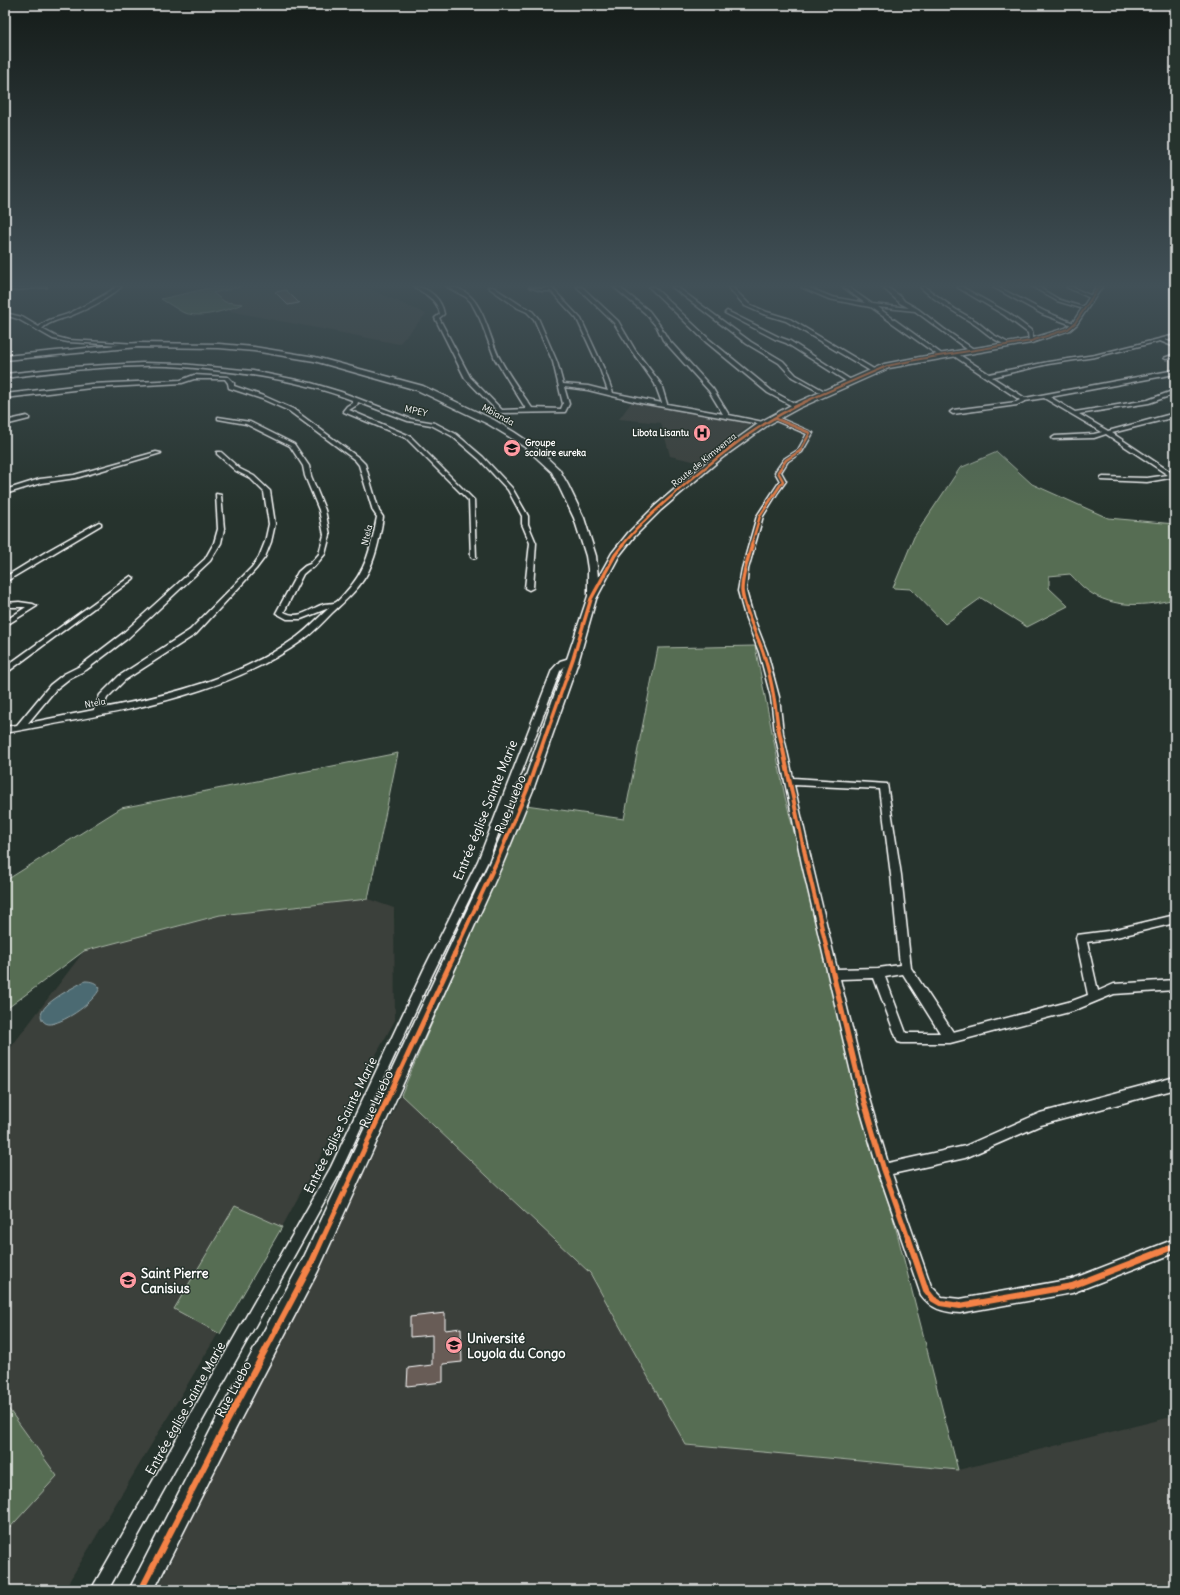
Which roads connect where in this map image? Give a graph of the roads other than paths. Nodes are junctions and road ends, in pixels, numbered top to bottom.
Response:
1 (324, 361) edge
2 (460, 361) edge
3 (499, 361) edge
4 (554, 361) edge
5 (599, 361) edge
6 (641, 361) edge
7 (685, 361) edge
8 (734, 361) edge
9 (780, 361) edge
10 (819, 361) edge
11 (858, 361) edge
12 (903, 361) edge
13 (966, 361) edge
14 (1059, 361) edge
15 (874, 371) junction
16 (1175, 372) edge
17 (5, 376) edge
18 (988, 376) junction
19 (851, 382) junction
20 (562, 385) junction
21 (1175, 392) edge
22 (611, 393) junction
23 (825, 393) junction
24 (5, 396) edge
25 (1046, 397) junction
26 (355, 400) junction
27 (1024, 400) junction
28 (665, 405) junction
29 (796, 406) junction
30 (530, 410) junction
31 (953, 412) dead end
32 (1076, 413) junction
33 (1175, 415) edge
34 (727, 416) junction
35 (27, 418) dead end
36 (220, 418) dead end
37 (774, 418) junction
38 (5, 423) edge
39 (765, 423) junction
40 (1108, 433) junction
41 (1055, 438) dead end
42 (158, 453) dead end
43 (219, 454) dead end
44 (1103, 479) dead end
45 (5, 492) edge
46 (218, 495) dead end
47 (99, 524) dead end
48 (474, 557) dead end
49 (131, 578) dead end
50 (5, 580) edge
51 (529, 588) dead end
52 (591, 599) junction
53 (5, 605) edge
54 (336, 605) junction
55 (5, 624) edge
56 (573, 659) junction
57 (5, 671) edge
58 (98, 711) junction
59 (20, 727) junction
60 (5, 730) edge
61 (789, 781) junction
62 (1175, 919) edge
63 (906, 969) junction
64 (878, 973) junction
65 (833, 974) junction
66 (1175, 985) edge
67 (1094, 997) junction
68 (950, 1038) junction
69 (1175, 1083) edge
70 (884, 1170) junction
71 (1175, 1246) edge
72 (99, 1590) edge
73 (141, 1590) edge

1 - 52 street, Mbianda
2 - 30 street
3 - 30 street
4 - 20 street
5 - 22 street
6 - 28 street
7 - 34 street
8 - 29 street
9 - 23 street
10 - 19 street
11 - 15 street
12 - 15 street, Route de Kimwenza
13 - 18 street
14 - 18 street
15 - 19 street, Route de Kimwenza
16 - 25 street
17 - 26 street, MPEY
18 - 27 street
19 - 23 street, Route de Kimwenza
20 - 22 street
20 - 30 street
21 - 32 street
22 - 28 street
23 - 29 street, Route de Kimwenza
24 - 54 street, Ntela
25 - 27 street
25 - 32 street
26 - 48 street
26 - 51 street, MPEY
27 - 31 street
28 - 34 street
29 - 37 street, Route de Kimwenza
32 - 40 street
33 - 40 street
34 - 39 street
35 - 38 street
36 - 54 street
37 - 39 street, Route de Kimwenza
37 - 61 street
39 - 52 street, Route de Kimwenza
40 - 41 street
40 - 44 street
42 - 45 street
43 - 58 street
46 - 59 street
47 - 50 street
49 - 57 street
52 - 56 street, Rue Luebo
53 - 55 street
54 - 58 street, Ntela
56 - 72 street, Entrée église Sainte Marie
56 - 73 street, Rue Luebo
58 - 59 street, Ntela
59 - 60 street, Ntela
61 - 63 street
61 - 65 street
62 - 67 street
63 - 64 street
63 - 68 street
64 - 65 street
64 - 68 street
65 - 70 street
66 - 67 street
67 - 68 street
69 - 70 street
70 - 71 street

